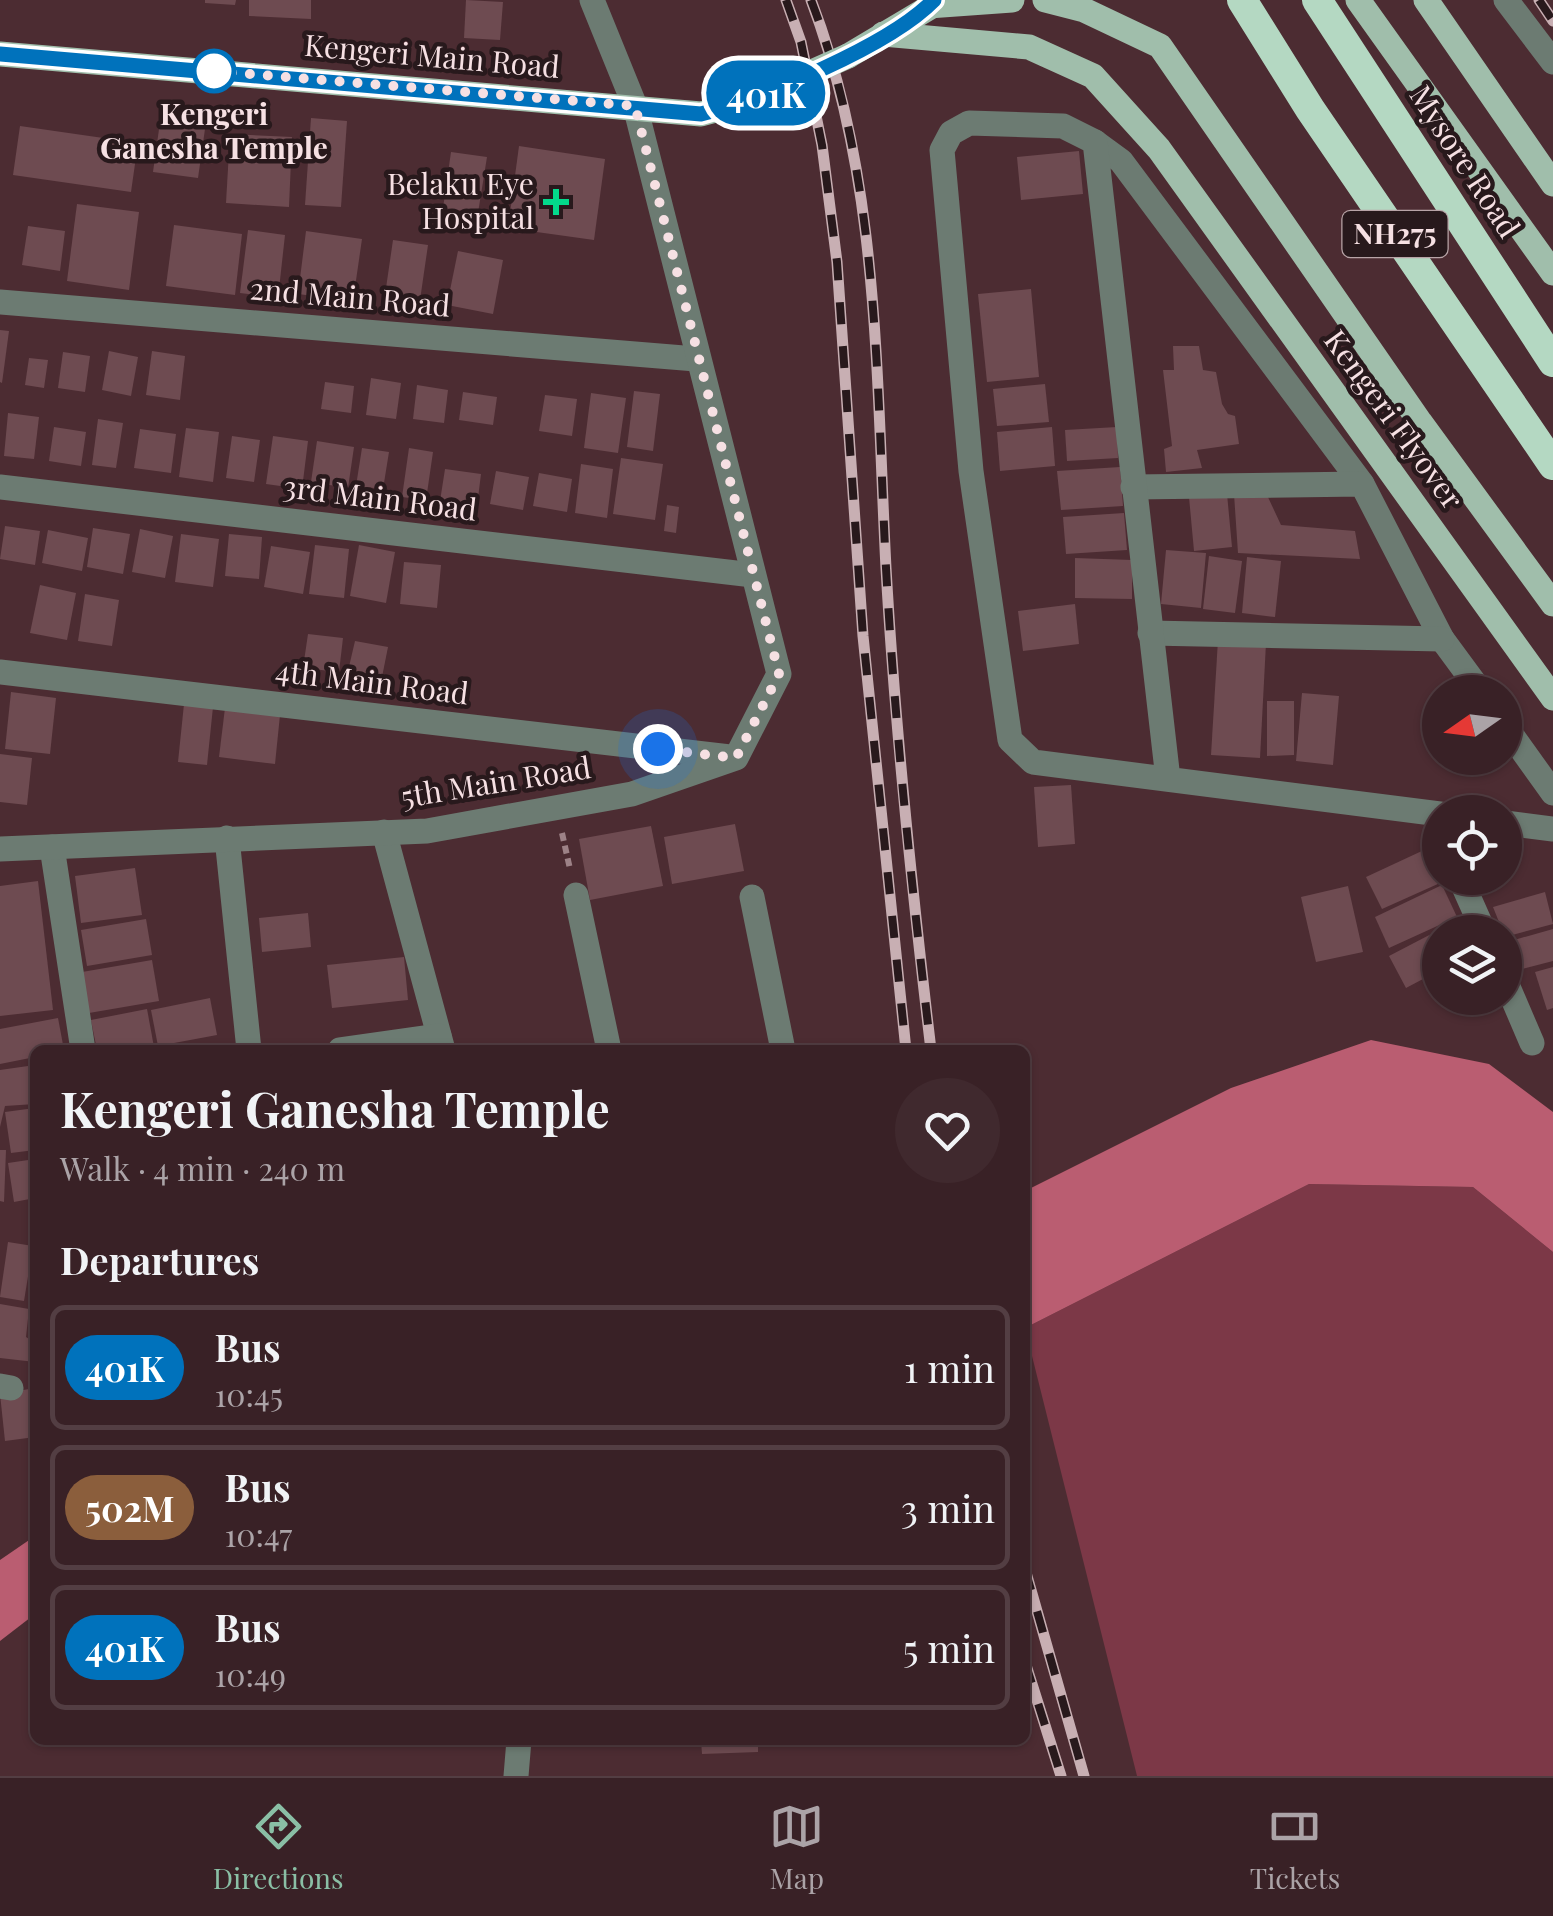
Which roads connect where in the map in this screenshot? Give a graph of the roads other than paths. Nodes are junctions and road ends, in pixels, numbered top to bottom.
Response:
1 (592, 0) edge
2 (1012, 0) edge
3 (1044, 0) edge
4 (1242, 0) edge
5 (1317, 0) edge
6 (1358, 0) edge
7 (1426, 0) edge
8 (1506, 0) edge
9 (934, 2) edge
10 (883, 34) junction
11 (0, 54) edge
12 (1553, 62) edge
13 (635, 106) junction
14 (1095, 142) junction
15 (1553, 184) edge
16 (1553, 273) edge
17 (0, 302) edge
18 (696, 359) junction
19 (1553, 362) edge
20 (1553, 465) edge
21 (1362, 484) junction
22 (0, 487) edge
23 (1133, 487) junction
24 (753, 575) junction
25 (1553, 604) edge
26 (1150, 633) junction
27 (1442, 639) junction
28 (0, 672) edge
29 (1468, 675) edge
30 (1553, 698) edge
31 (1522, 750) edge
32 (736, 758) junction
33 (1168, 779) junction
34 (1553, 793) edge
35 (1422, 818) edge
36 (1522, 825) edge
37 (1553, 829) edge
38 (384, 832) junction
39 (227, 838) junction
40 (52, 847) junction
41 (0, 849) edge
42 (576, 894) road end
43 (752, 898) dead end
44 (1520, 1015) edge
45 (442, 1043) edge
46 (1532, 1043) dead end
47 (82, 1045) edge
48 (248, 1045) edge
49 (413, 1045) edge
50 (608, 1045) edge
51 (782, 1045) edge
52 (519, 1745) edge
53 (516, 1776) edge

1 - 13 street
2 - 9 main road
3 - 25 main road
4 - 20 highway, NH275
5 - 19 highway, Mysore Road / NH275
6 - 16 main road
7 - 15 main road
8 - 12 street
9 - 10 main road, Kengeri Main Road
10 - 13 main road, Kengeri Main Road, bridge
10 - 30 main road, Kengeri Flyover
11 - 13 main road, Kengeri Main Road
13 - 18 street
14 - 21 street
14 - 23 street
14 - 33 street
17 - 18 street, 2nd Main Road
18 - 24 street
21 - 23 street
21 - 27 street
22 - 24 street, 3rd Main Road
23 - 26 street
24 - 32 street
26 - 27 street
26 - 33 street
27 - 29 street
28 - 32 street, 4th Main Road
31 - 34 street
32 - 38 street, 5th Main Road
33 - 35 street
36 - 37 street
38 - 39 street, 5th Main Road
38 - 45 street
39 - 40 street, 5th Main Road
39 - 48 street
40 - 41 street, 5th Main Road
40 - 47 street
42 - 50 street
43 - 51 street
44 - 46 street
45 - 49 street
52 - 53 street

